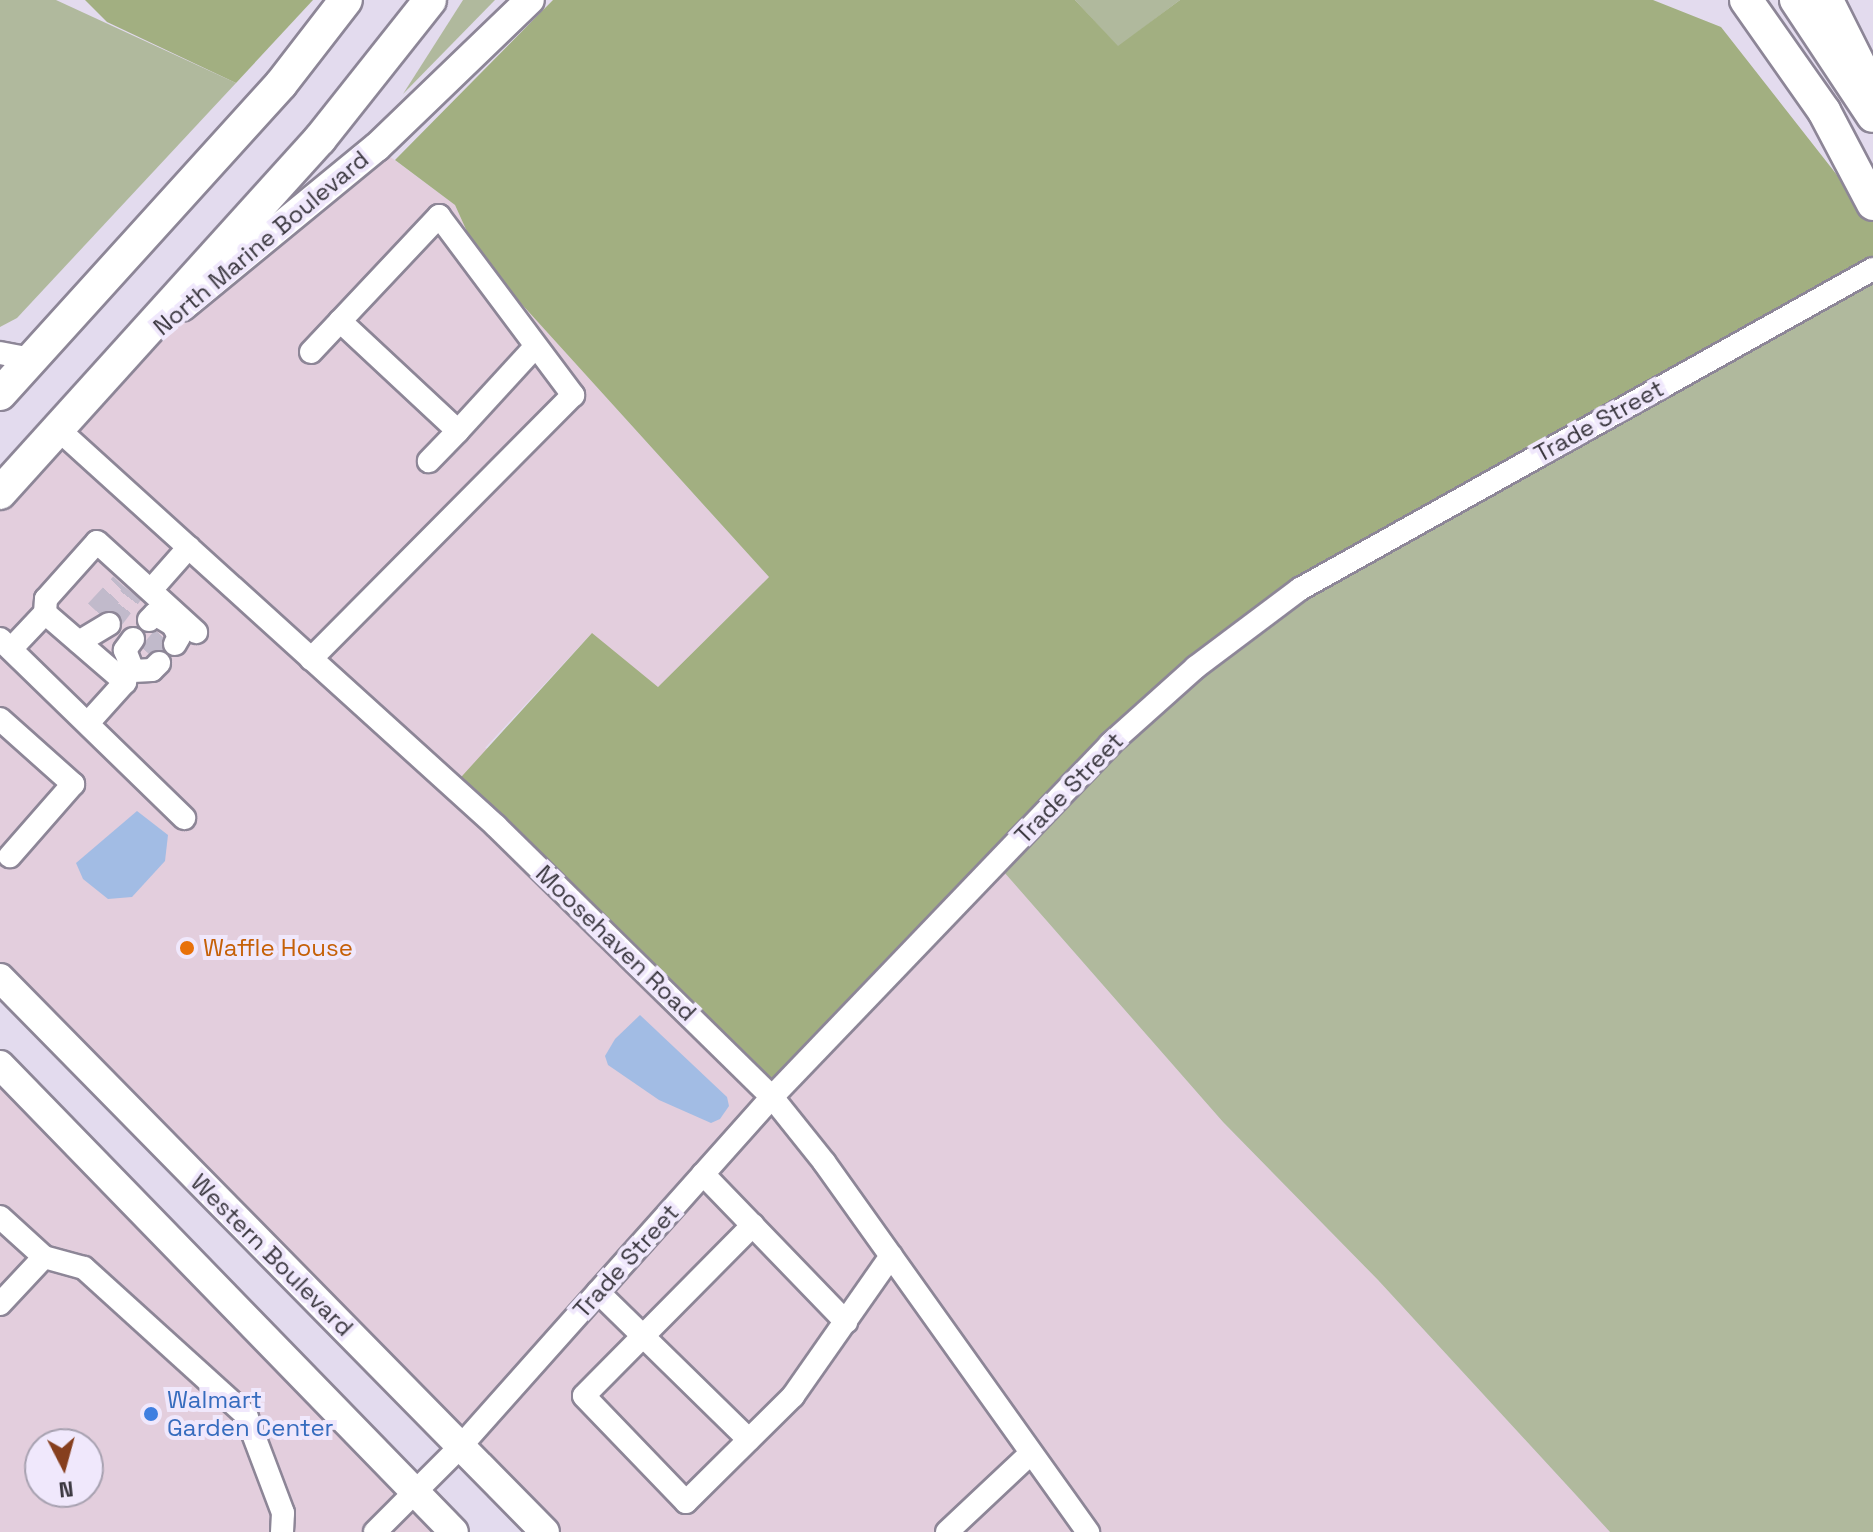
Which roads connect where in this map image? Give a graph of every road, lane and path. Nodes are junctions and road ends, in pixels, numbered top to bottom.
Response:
1 (346, 0) edge
2 (430, 0) edge
3 (530, 0) edge
4 (1746, 0) edge
5 (1796, 0) edge
6 (1829, 0) edge
7 (1873, 88) edge
8 (1873, 116) edge
9 (1873, 204) edge
10 (1873, 269) edge
11 (340, 321) junction
12 (535, 347) junction
13 (132, 349) junction
14 (311, 352) dead end
15 (0, 353) edge
16 (32, 359) junction
17 (0, 394) edge
18 (59, 430) junction
19 (458, 431) junction
20 (429, 461) dead end
21 (0, 493) edge
22 (189, 547) junction
23 (134, 585) junction
24 (45, 613) junction
25 (169, 628) dead end
26 (6, 644) edge
27 (311, 659) junction
28 (129, 676) junction
29 (0, 719) edge
30 (88, 723) junction
31 (184, 818) dead end
32 (10, 856) dead end
33 (0, 978) edge
34 (0, 1065) edge
35 (772, 1097) junction
36 (703, 1174) junction
37 (0, 1217) edge
38 (753, 1225) junction
39 (891, 1256) junction
40 (44, 1257) junction
41 (598, 1292) junction
42 (0, 1304) edge
43 (846, 1322) junction
44 (645, 1338) junction
45 (749, 1440) junction
46 (460, 1447) junction
47 (1031, 1453) junction
48 (414, 1491) junction
49 (282, 1532) edge
50 (375, 1532) edge
51 (454, 1532) edge
52 (545, 1532) edge
53 (947, 1532) edge
54 (1088, 1532) edge

1 - 16 highway
2 - 13 highway
3 - 13 main road, North Marine Boulevard
4 - 9 highway
5 - 8 highway
6 - 7 main road
10 - 35 street, Trade Street
11 - 12 street
11 - 14 street
11 - 19 street
12 - 19 street
12 - 27 street
13 - 18 highway, North Marine Boulevard
15 - 16 street
16 - 17 highway
18 - 21 highway, North Marine Boulevard
18 - 22 street, Moosehaven Road
19 - 20 street
22 - 23 street
22 - 27 street, Moosehaven Road
23 - 24 street
23 - 25 street
24 - 26 street
24 - 28 street
26 - 30 street
27 - 35 street, Moosehaven Road
28 - 28 street
28 - 30 street
29 - 32 street
30 - 31 street
33 - 46 main road, Western Boulevard
34 - 48 main road
35 - 36 street, Trade Street
35 - 39 street, Moosehaven Road
36 - 38 street
36 - 41 street, Trade Street
37 - 40 street
38 - 43 street
38 - 44 street
39 - 43 street
39 - 47 street, Moosehaven Road
40 - 42 street
40 - 49 street
41 - 44 street
41 - 46 street, Trade Street
43 - 45 street
44 - 45 street
44 - 45 street
46 - 48 street, Trade Street
46 - 52 main road, Western Boulevard
47 - 53 street
47 - 54 street, Moosehaven Road
48 - 50 street, Trade Street
48 - 51 main road

